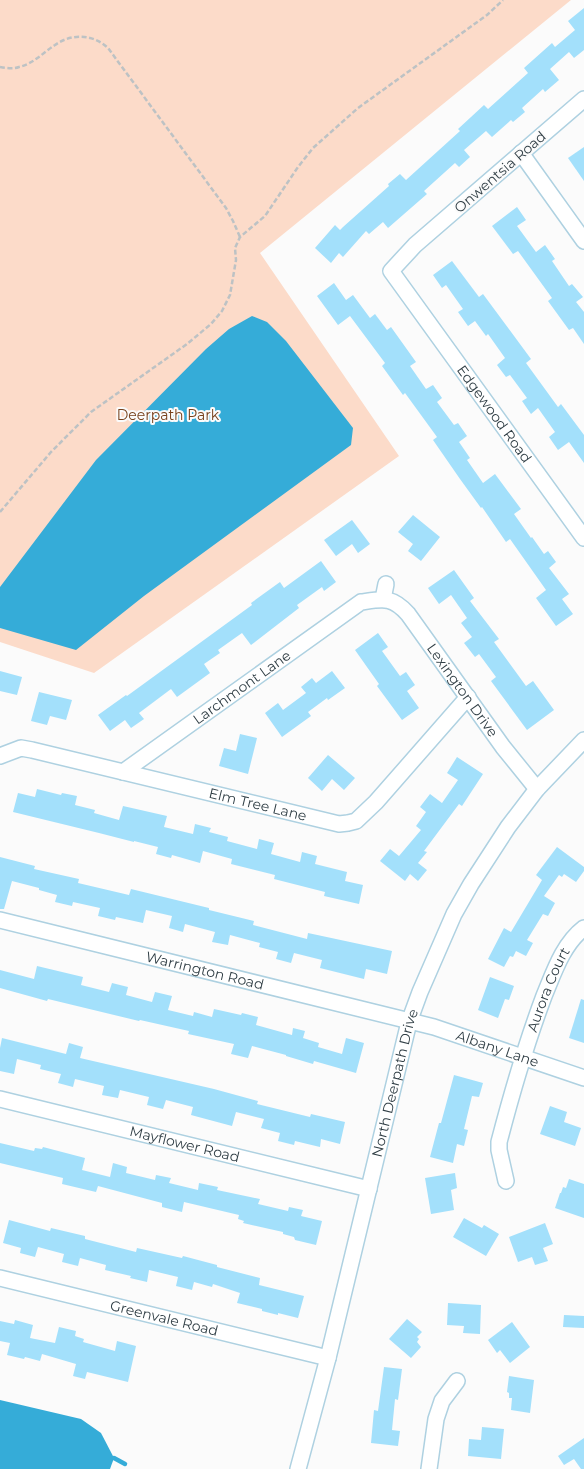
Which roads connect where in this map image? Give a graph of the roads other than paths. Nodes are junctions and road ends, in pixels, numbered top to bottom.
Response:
1 (584, 99) edge
2 (521, 153) junction
3 (584, 241) edge
4 (404, 290) joint
5 (584, 538) edge
6 (361, 602) joint
7 (468, 697) junction
8 (584, 740) edge
9 (1, 752) edge
10 (123, 772) junction
11 (537, 789) junction
12 (0, 920) edge
13 (584, 928) edge
14 (409, 1022) junction
15 (523, 1058) junction
16 (584, 1078) edge
17 (0, 1099) edge
18 (506, 1181) dead end
19 (370, 1189) junction
20 (0, 1278) edge
21 (328, 1358) junction
22 (457, 1381) dead end
23 (298, 1469) edge
24 (429, 1469) edge

1 - 2 street, Onwentsia Road
2 - 3 street
2 - 4 street, Onwentsia Road
4 - 5 street, Edgewood Road
6 - 7 street, Lexington Drive
6 - 10 street, Larchmont Lane
7 - 10 street, Elm Tree Lane
7 - 11 street, Lexington Drive
8 - 11 street, North Deerpath Drive
9 - 10 street, Elm Tree Lane
11 - 14 street, North Deerpath Drive
12 - 14 street, Warrington Road
13 - 15 street, Aurora Court
14 - 15 street, Albany Lane
14 - 19 street, North Deerpath Drive
15 - 16 street, Albany Lane
15 - 18 street, Aurora Court
17 - 19 street, Mayflower Road
19 - 21 street, North Deerpath Drive
20 - 21 street, Greenvale Road
21 - 23 street, North Deerpath Drive
22 - 24 street

